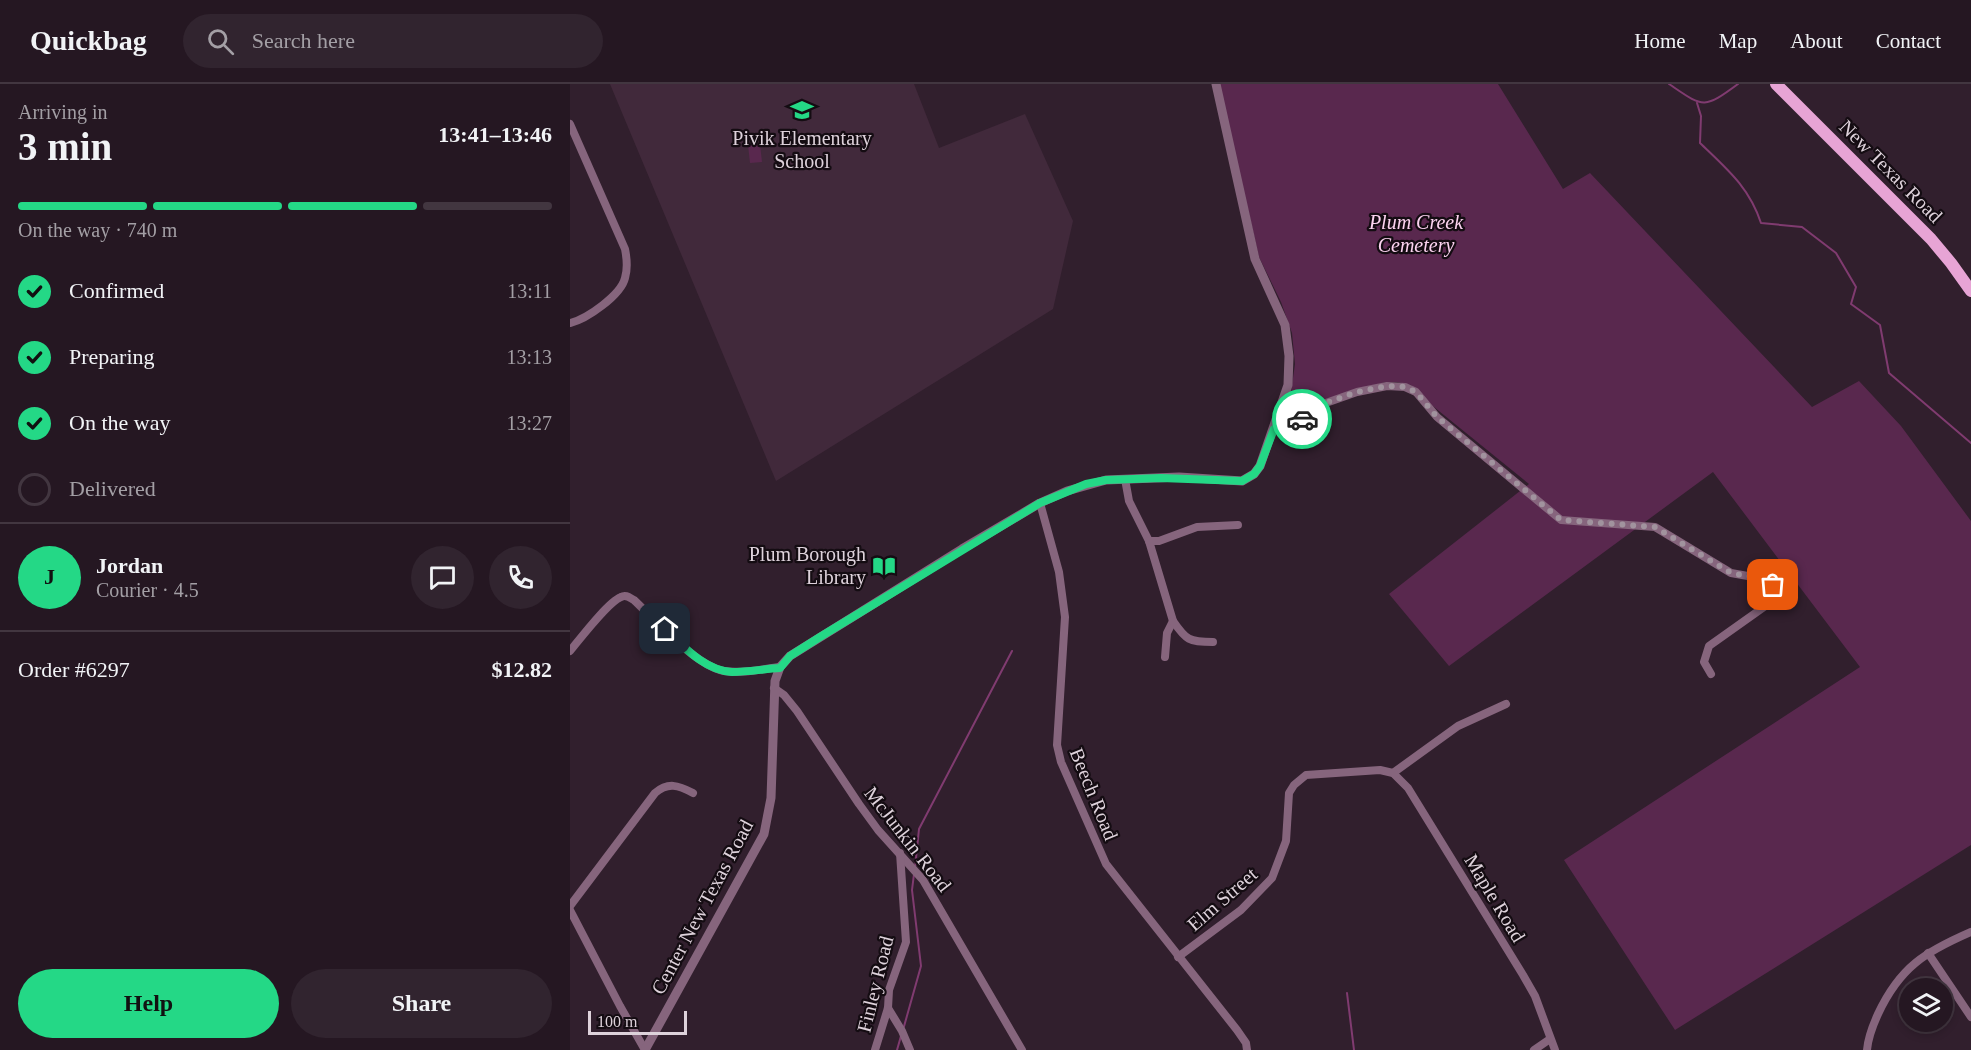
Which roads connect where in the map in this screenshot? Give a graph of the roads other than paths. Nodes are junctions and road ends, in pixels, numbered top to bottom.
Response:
1 (1215, 84) edge
2 (1776, 84) edge
3 (570, 124) edge
4 (1971, 291) edge
5 (570, 323) edge
6 (1274, 429) junction
7 (1125, 479) junction
8 (1040, 503) junction
9 (1238, 525) dead end
10 (1149, 541) junction
11 (1173, 621) junction
12 (1213, 642) dead end
13 (570, 651) edge
14 (1165, 657) dead end
15 (780, 668) junction
16 (1711, 674) dead end
17 (774, 688) junction
18 (1506, 705) dead end
19 (1393, 772) junction
20 (693, 792) dead end
21 (900, 853) junction
22 (570, 906) edge
23 (570, 910) edge
24 (1971, 932) edge
25 (1928, 953) junction
26 (1178, 957) junction
27 (888, 1008) junction
28 (1971, 1017) edge
29 (1550, 1040) junction
30 (645, 1050) edge
31 (875, 1050) edge
32 (910, 1050) edge
33 (1022, 1050) edge
34 (1247, 1050) edge
35 (1534, 1050) edge
36 (1555, 1050) edge
37 (1867, 1050) edge

1 - 6 street
2 - 4 main road, New Texas Road
3 - 5 street
6 - 7 street
6 - 16 street
7 - 8 street
7 - 10 street
8 - 15 street
8 - 26 street, Beech Road
9 - 10 street
10 - 11 street
11 - 12 street
11 - 14 street
13 - 15 street
15 - 17 street, Center New Texas Road
17 - 21 street, McJunkin Road
17 - 30 street, Center New Texas Road
18 - 19 street
19 - 26 street, Elm Street
19 - 29 street, Maple Road
20 - 22 street
21 - 27 street, Finley Road
21 - 33 street, McJunkin Road
23 - 30 street
24 - 25 street
25 - 28 street
25 - 37 street
26 - 34 street, Beech Road
27 - 31 street, Finley Road
27 - 32 street
29 - 35 street
29 - 36 street, Maple Road

